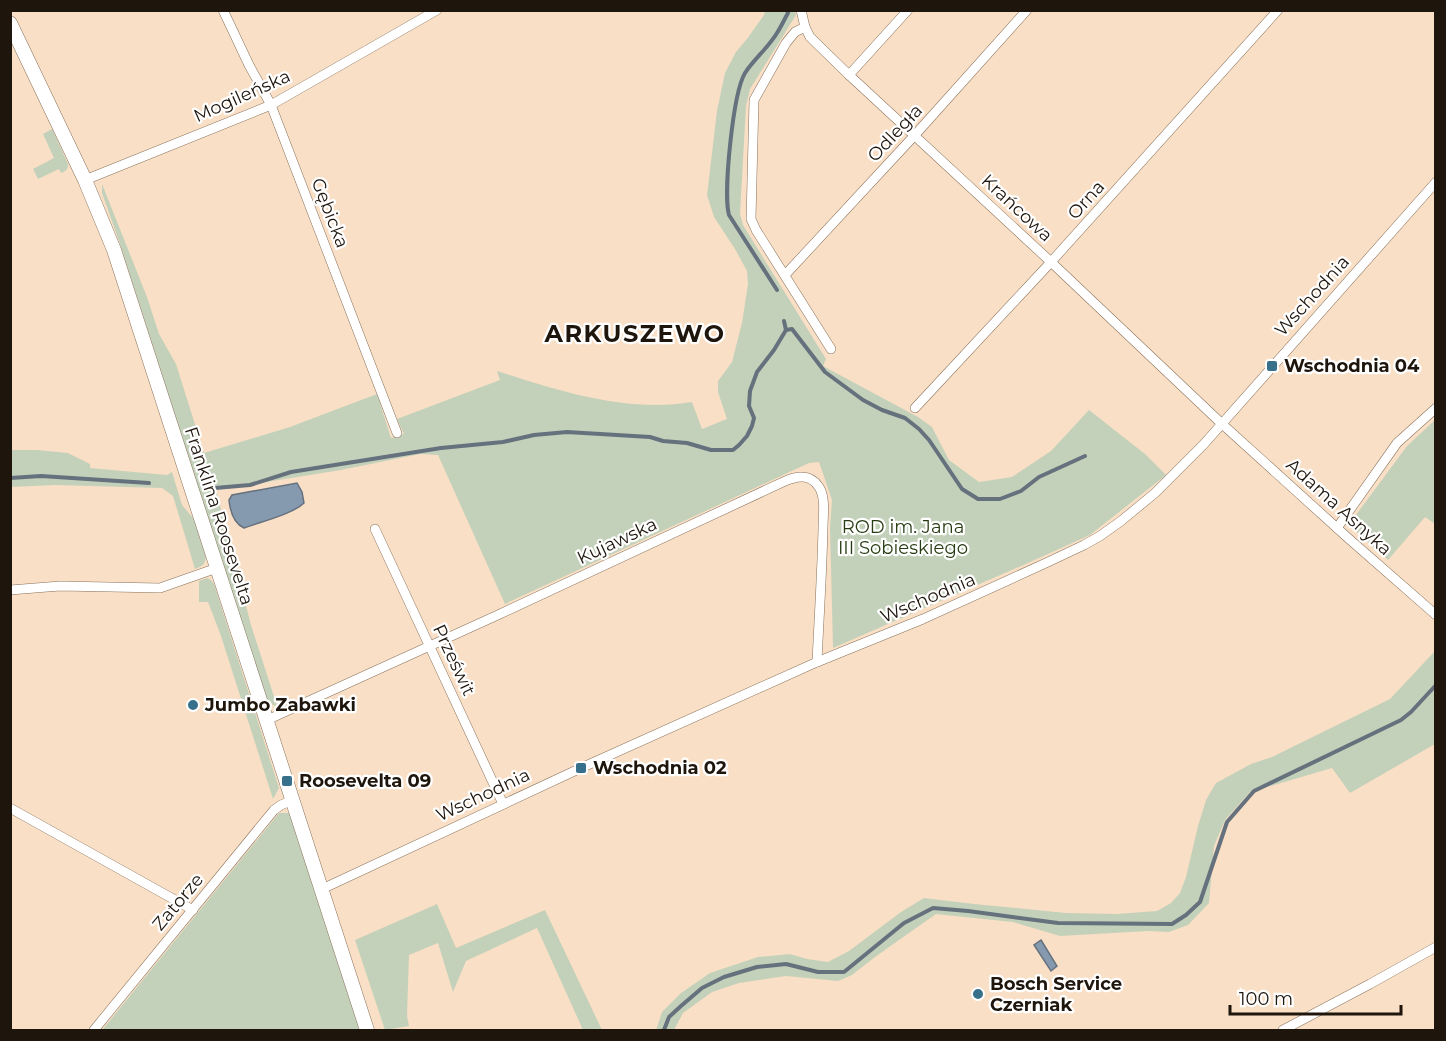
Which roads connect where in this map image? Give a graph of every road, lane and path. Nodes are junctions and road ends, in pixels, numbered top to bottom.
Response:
1 (223, 10) edge
2 (437, 10) edge
3 (801, 10) edge
4 (908, 10) edge
5 (1027, 10) edge
6 (1278, 10) edge
7 (10, 23) edge
8 (805, 27) junction
9 (849, 75) junction
10 (271, 105) junction
11 (914, 136) junction
12 (85, 180) junction
13 (1436, 182) edge
14 (1051, 262) junction
15 (785, 275) junction
16 (831, 349) dead end
17 (915, 408) dead end
18 (1436, 408) edge
19 (1221, 423) junction
20 (397, 433) dead end
21 (1337, 528) junction
22 (375, 529) dead end
23 (217, 568) junction
24 (10, 590) edge
25 (1436, 615) edge
26 (430, 646) junction
27 (817, 662) junction
28 (267, 720) junction
29 (293, 800) junction
30 (503, 804) junction
31 (10, 807) edge
32 (322, 889) junction
33 (193, 910) junction
34 (1436, 947) edge
35 (94, 1030) edge
36 (367, 1030) edge
37 (1283, 1030) edge

1 - 10 street, Gębicka
2 - 10 street, Mogileńska
3 - 8 street, Krańcowa
4 - 9 street
5 - 11 street, Odległa
6 - 14 street, Orna
7 - 12 street, Franklina Roosevelta
8 - 9 street, Krańcowa
8 - 15 street
9 - 11 street, Krańcowa
10 - 12 street, Mogileńska
10 - 20 street, Gębicka
11 - 14 street, Krańcowa
11 - 15 street, Odległa
12 - 23 street, Franklina Roosevelta
13 - 19 street, Wschodnia
14 - 17 street, Orna
14 - 19 street, Krańcowa
15 - 16 street
18 - 21 street
19 - 21 street, Adama Asnyka
19 - 27 street, Wschodnia
21 - 25 street, Adama Asnyka
22 - 26 street, Prześwit
23 - 24 street
23 - 28 street, Franklina Roosevelta
26 - 27 street, Kujawska
26 - 28 street, Kujawska
26 - 30 street, Prześwit
27 - 30 street, Wschodnia
28 - 29 street, Franklina Roosevelta
29 - 32 street, Franklina Roosevelta
29 - 33 street, Zatorze
30 - 32 street, Wschodnia
31 - 33 street
32 - 36 street, Franklina Roosevelta
33 - 35 street, Zatorze
34 - 37 street

